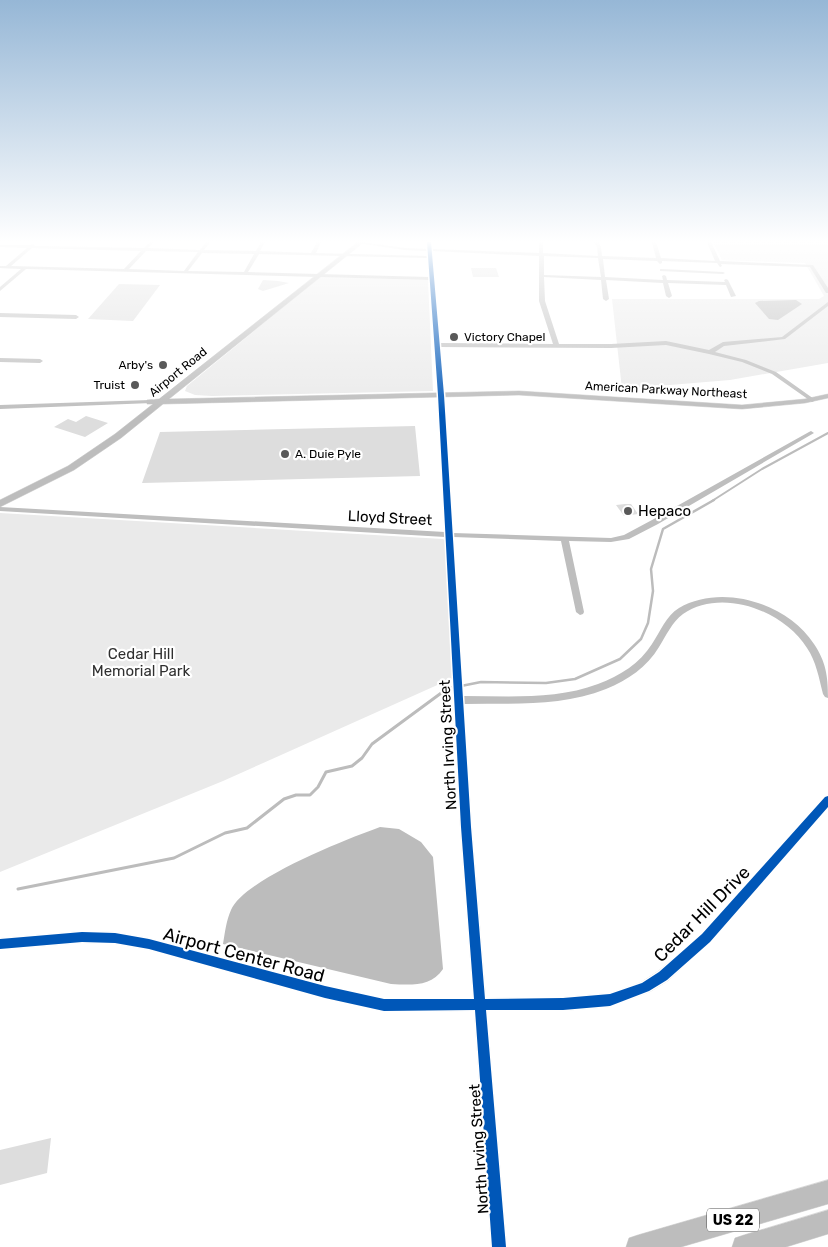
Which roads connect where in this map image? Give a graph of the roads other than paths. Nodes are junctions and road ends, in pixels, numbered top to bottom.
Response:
1 (283, 300) edge
2 (285, 300) edge
3 (434, 300) edge
4 (542, 300) edge
5 (828, 304) edge
6 (0, 315) edge
7 (76, 317) dead end
8 (556, 344) junction
9 (437, 345) junction
10 (710, 352) junction
11 (0, 360) edge
12 (40, 361) dead end
13 (184, 383) junction
14 (442, 395) junction
15 (828, 396) edge
16 (221, 400) junction
17 (808, 400) junction
18 (150, 402) junction
19 (160, 402) junction
20 (0, 407) edge
21 (134, 424) junction
22 (811, 433) dead end
23 (0, 497) edge
24 (0, 504) edge
25 (0, 509) edge
26 (450, 535) junction
27 (564, 538) junction
28 (580, 612) dead end
29 (460, 691) junction
30 (828, 694) edge
31 (828, 800) edge
32 (0, 944) edge
33 (481, 1004) junction
34 (828, 1192) edge
35 (828, 1222) edge
36 (499, 1247) edge
37 (638, 1247) edge
38 (744, 1247) edge

1 - 18 main road, Airport Road
2 - 13 main road, Airport Road
3 - 9 street, North Irving Street
4 - 8 street
5 - 10 street
6 - 7 street
8 - 9 street
8 - 10 street
9 - 14 street, North Irving Street
10 - 17 street
11 - 12 street
13 - 16 main road
13 - 19 main road, Airport Road
14 - 16 main road, American Parkway Northeast
14 - 17 main road, American Parkway Northeast
14 - 26 street, North Irving Street
15 - 17 main road, American Parkway Northeast
16 - 19 main road
16 - 21 main road
18 - 19 main road
18 - 20 street
18 - 23 main road, Airport Road
19 - 21 main road, Airport Road
21 - 24 main road, Airport Road
22 - 27 street, Lloyd Street
25 - 26 street, Lloyd Street
26 - 27 street, Lloyd Street
26 - 29 street, North Irving Street
27 - 28 street
29 - 30 street
29 - 33 street, North Irving Street
31 - 33 street, Cedar Hill Drive
32 - 33 street, Airport Center Road
33 - 36 street, North Irving Street
34 - 37 highway, US 22
35 - 38 highway, US 22

